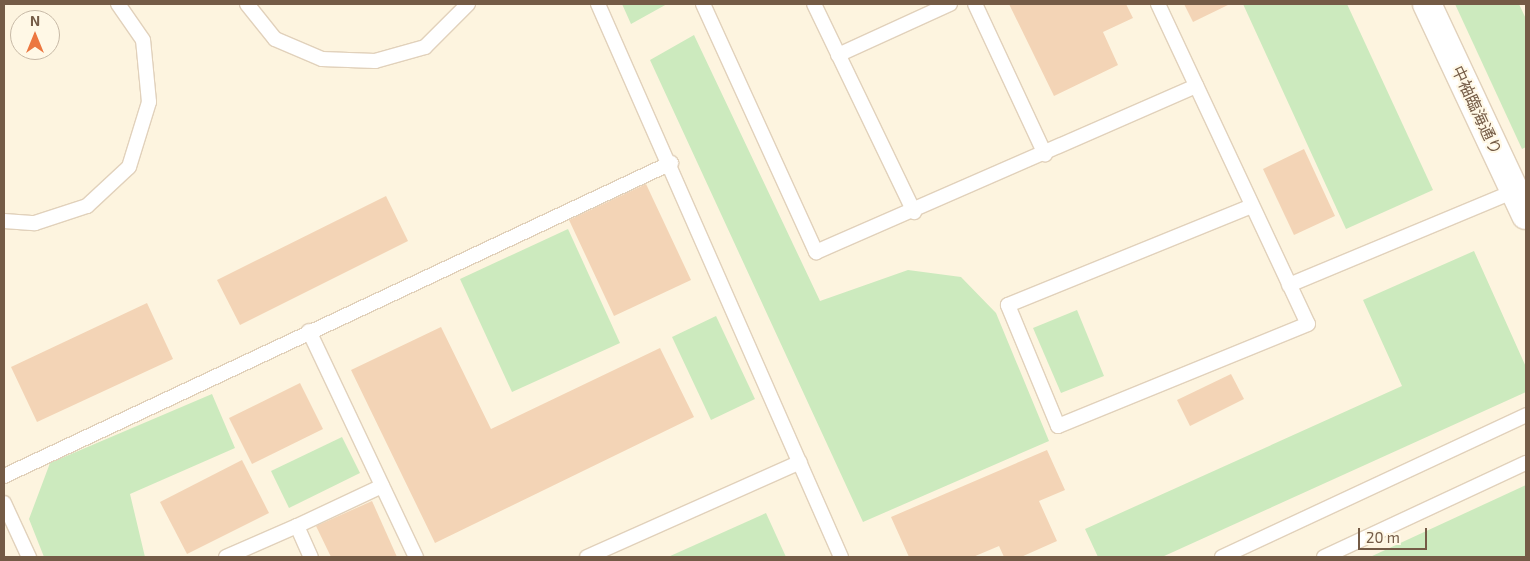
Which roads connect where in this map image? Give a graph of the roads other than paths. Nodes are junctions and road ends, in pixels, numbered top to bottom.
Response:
1 (118, 4) edge
2 (247, 4) edge
3 (468, 4) edge
4 (598, 4) edge
5 (703, 4) edge
6 (814, 4) edge
7 (950, 4) edge
8 (975, 4) edge
9 (1158, 4) edge
10 (1427, 4) edge
11 (838, 55) junction
12 (1196, 86) junction
13 (1044, 154) junction
14 (671, 163) junction
15 (1521, 189) edge
16 (1252, 206) junction
17 (914, 212) junction
18 (1526, 215) edge
19 (4, 221) edge
20 (1290, 285) junction
21 (309, 331) junction
22 (1526, 415) edge
23 (800, 462) junction
24 (1526, 463) edge
25 (4, 476) edge
26 (382, 486) junction
27 (4, 503) edge
28 (297, 526) junction
29 (29, 557) edge
30 (226, 557) edge
31 (311, 557) edge
32 (416, 557) edge
33 (587, 557) edge
34 (841, 557) edge
35 (1222, 557) edge
36 (1324, 557) edge

1 - 19 lane
2 - 3 lane
4 - 14 lane
5 - 17 lane
6 - 11 lane
7 - 11 lane
8 - 13 lane
9 - 12 lane
10 - 15 street, 中袖臨海通り
11 - 17 lane
12 - 13 lane
12 - 16 lane
13 - 17 lane
14 - 21 lane
14 - 23 lane
15 - 18 street, 中袖臨海通り
15 - 20 lane
16 - 20 lane
16 - 20 lane
21 - 25 lane
21 - 26 lane
22 - 35 lane
23 - 33 lane
23 - 34 lane
24 - 36 lane
26 - 28 lane
26 - 32 lane
27 - 29 lane
28 - 30 lane
28 - 31 lane

